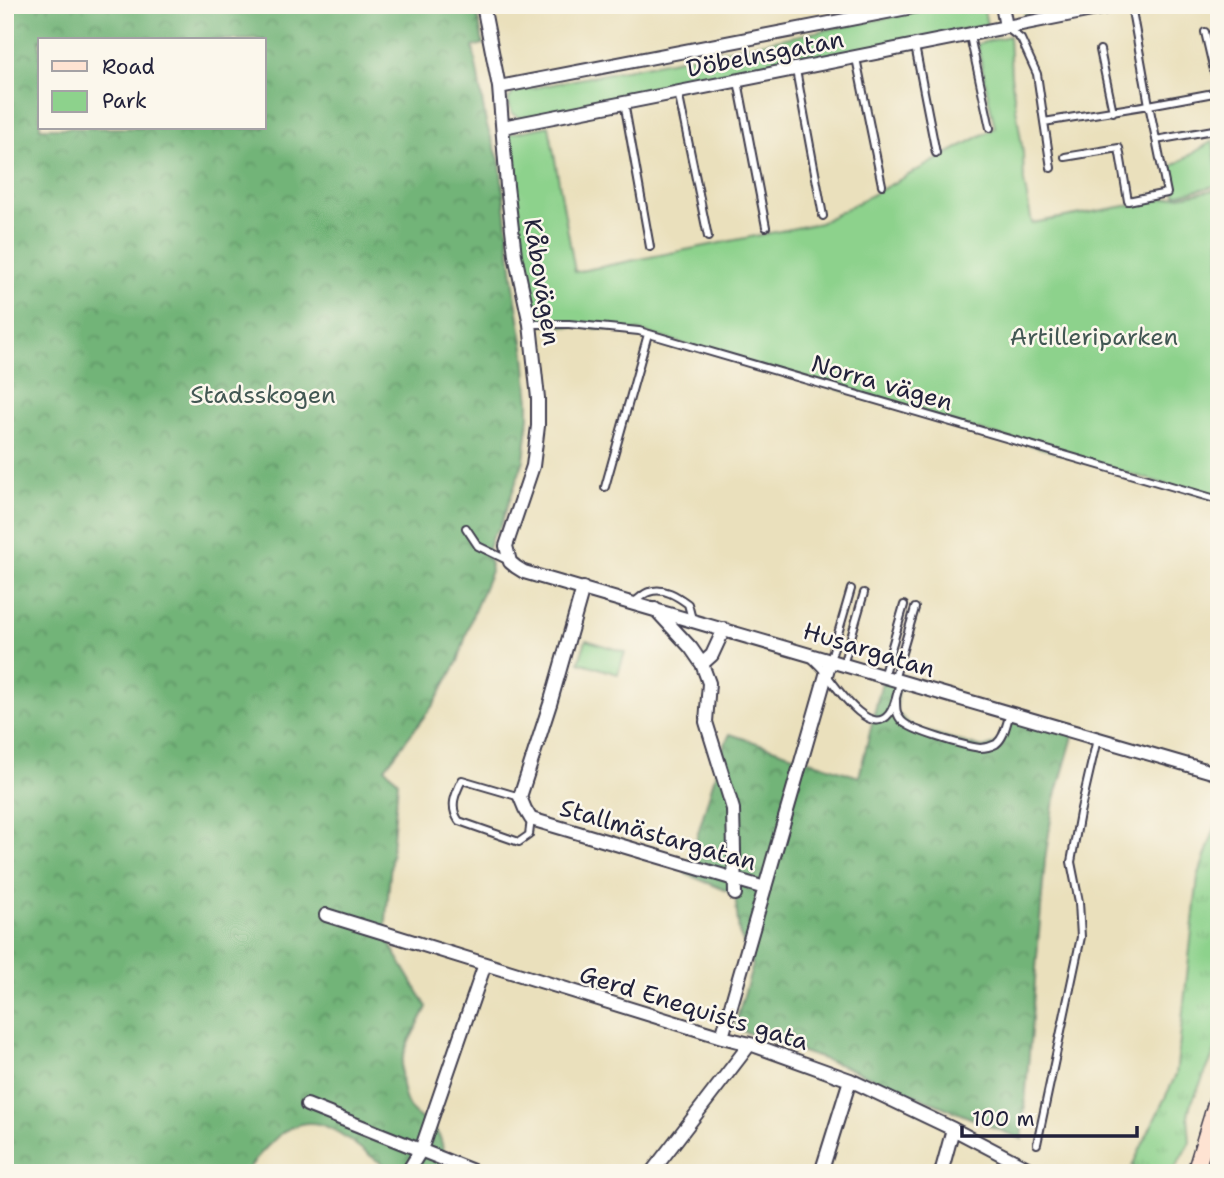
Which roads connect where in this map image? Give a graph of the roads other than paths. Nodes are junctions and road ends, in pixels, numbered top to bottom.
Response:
1 (483, 5) edge
2 (923, 5) edge
3 (1002, 5) edge
4 (1117, 5) edge
5 (1132, 5) edge
6 (1006, 27) junction
7 (1205, 32) dead end
8 (970, 36) junction
9 (915, 46) junction
10 (1100, 50) dead end
11 (856, 58) junction
12 (796, 69) junction
13 (737, 80) junction
14 (499, 87) junction
15 (678, 92) junction
16 (624, 102) junction
17 (1149, 105) junction
18 (1113, 112) junction
19 (1044, 122) junction
20 (503, 127) junction
21 (990, 128) dead end
22 (1219, 129) edge
23 (1156, 140) junction
24 (936, 153) dead end
25 (1065, 157) dead end
26 (1051, 169) dead end
27 (882, 185) dead end
28 (824, 216) dead end
29 (766, 227) dead end
30 (708, 237) dead end
31 (650, 247) dead end
32 (530, 324) junction
33 (648, 334) junction
34 (605, 487) dead end
35 (1219, 500) edge
36 (467, 528) dead end
37 (510, 562) junction
38 (583, 588) junction
39 (851, 589) dead end
40 (864, 593) dead end
41 (634, 602) junction
42 (904, 605) dead end
43 (655, 608) junction
44 (915, 608) dead end
45 (692, 619) junction
46 (724, 629) junction
47 (702, 664) junction
48 (843, 665) junction
49 (828, 667) junction
50 (892, 679) junction
51 (896, 700) junction
52 (1010, 714) junction
53 (1097, 739) junction
54 (1219, 774) edge
55 (520, 797) junction
56 (531, 819) junction
57 (734, 878) junction
58 (765, 888) junction
59 (735, 894) dead end
60 (326, 915) dead end
61 (485, 964) junction
62 (722, 1037) junction
63 (750, 1044) junction
64 (849, 1080) junction
65 (1219, 1094) edge
66 (307, 1105) dead end
67 (953, 1129) junction
68 (1037, 1144) dead end
69 (421, 1150) junction
70 (1219, 1163) edge
71 (407, 1173) edge
72 (478, 1173) edge
73 (651, 1173) edge
74 (821, 1173) edge
75 (941, 1173) edge
76 (1037, 1173) edge
77 (1195, 1173) edge
78 (1216, 1173) edge

1 - 14 street, Kåbovägen
2 - 14 street, Döbelnsgatan
3 - 6 street
4 - 6 street, Döbelnsgatan
5 - 17 lane
6 - 8 street, Döbelnsgatan
6 - 19 lane
7 - 17 lane
8 - 9 street, Döbelnsgatan
8 - 21 lane
9 - 11 street, Döbelnsgatan
9 - 24 lane
10 - 18 lane
11 - 12 street, Döbelnsgatan
11 - 27 lane
12 - 13 street, Döbelnsgatan
12 - 28 lane
13 - 15 street, Döbelnsgatan
13 - 29 lane
14 - 20 street, Kåbovägen
15 - 16 street, Döbelnsgatan
15 - 30 lane
16 - 20 street, Döbelnsgatan
16 - 31 lane
17 - 18 lane
17 - 23 lane
18 - 19 lane
19 - 26 lane
20 - 32 street, Kåbovägen
22 - 23 lane
23 - 25 lane
32 - 33 lane, Norra vägen
32 - 37 street, Kåbovägen
33 - 34 lane
33 - 35 lane, Norra vägen
36 - 37 lane
37 - 38 street, Husargatan
38 - 41 street, Husargatan
38 - 55 street
39 - 49 lane
40 - 48 lane
41 - 43 street, Husargatan
41 - 45 lane
42 - 50 lane
43 - 45 street, Husargatan
43 - 47 street
44 - 50 lane
45 - 46 street, Husargatan
46 - 47 street
46 - 49 street, Husargatan
47 - 57 street
48 - 49 street, Husargatan
48 - 50 street, Husargatan
49 - 51 lane
49 - 58 street, Stallmästargatan
50 - 51 lane
50 - 52 street, Husargatan
51 - 52 lane
52 - 53 street, Husargatan
53 - 54 street, Husargatan
53 - 68 lane
55 - 56 street, Stallmästargatan
55 - 56 lane
56 - 57 street, Stallmästargatan
57 - 58 street, Stallmästargatan
57 - 59 street
58 - 62 street, Stallmästargatan
60 - 61 street, Gerd Enequists gata
61 - 62 street, Gerd Enequists gata
61 - 69 street
62 - 63 street, Gerd Enequists gata
63 - 64 street, Gerd Enequists gata
63 - 73 street
64 - 67 street, Gerd Enequists gata
64 - 74 street
65 - 77 main road
66 - 69 street
67 - 75 street
67 - 76 street, Gerd Enequists gata
69 - 71 street
69 - 72 street
70 - 78 main road

